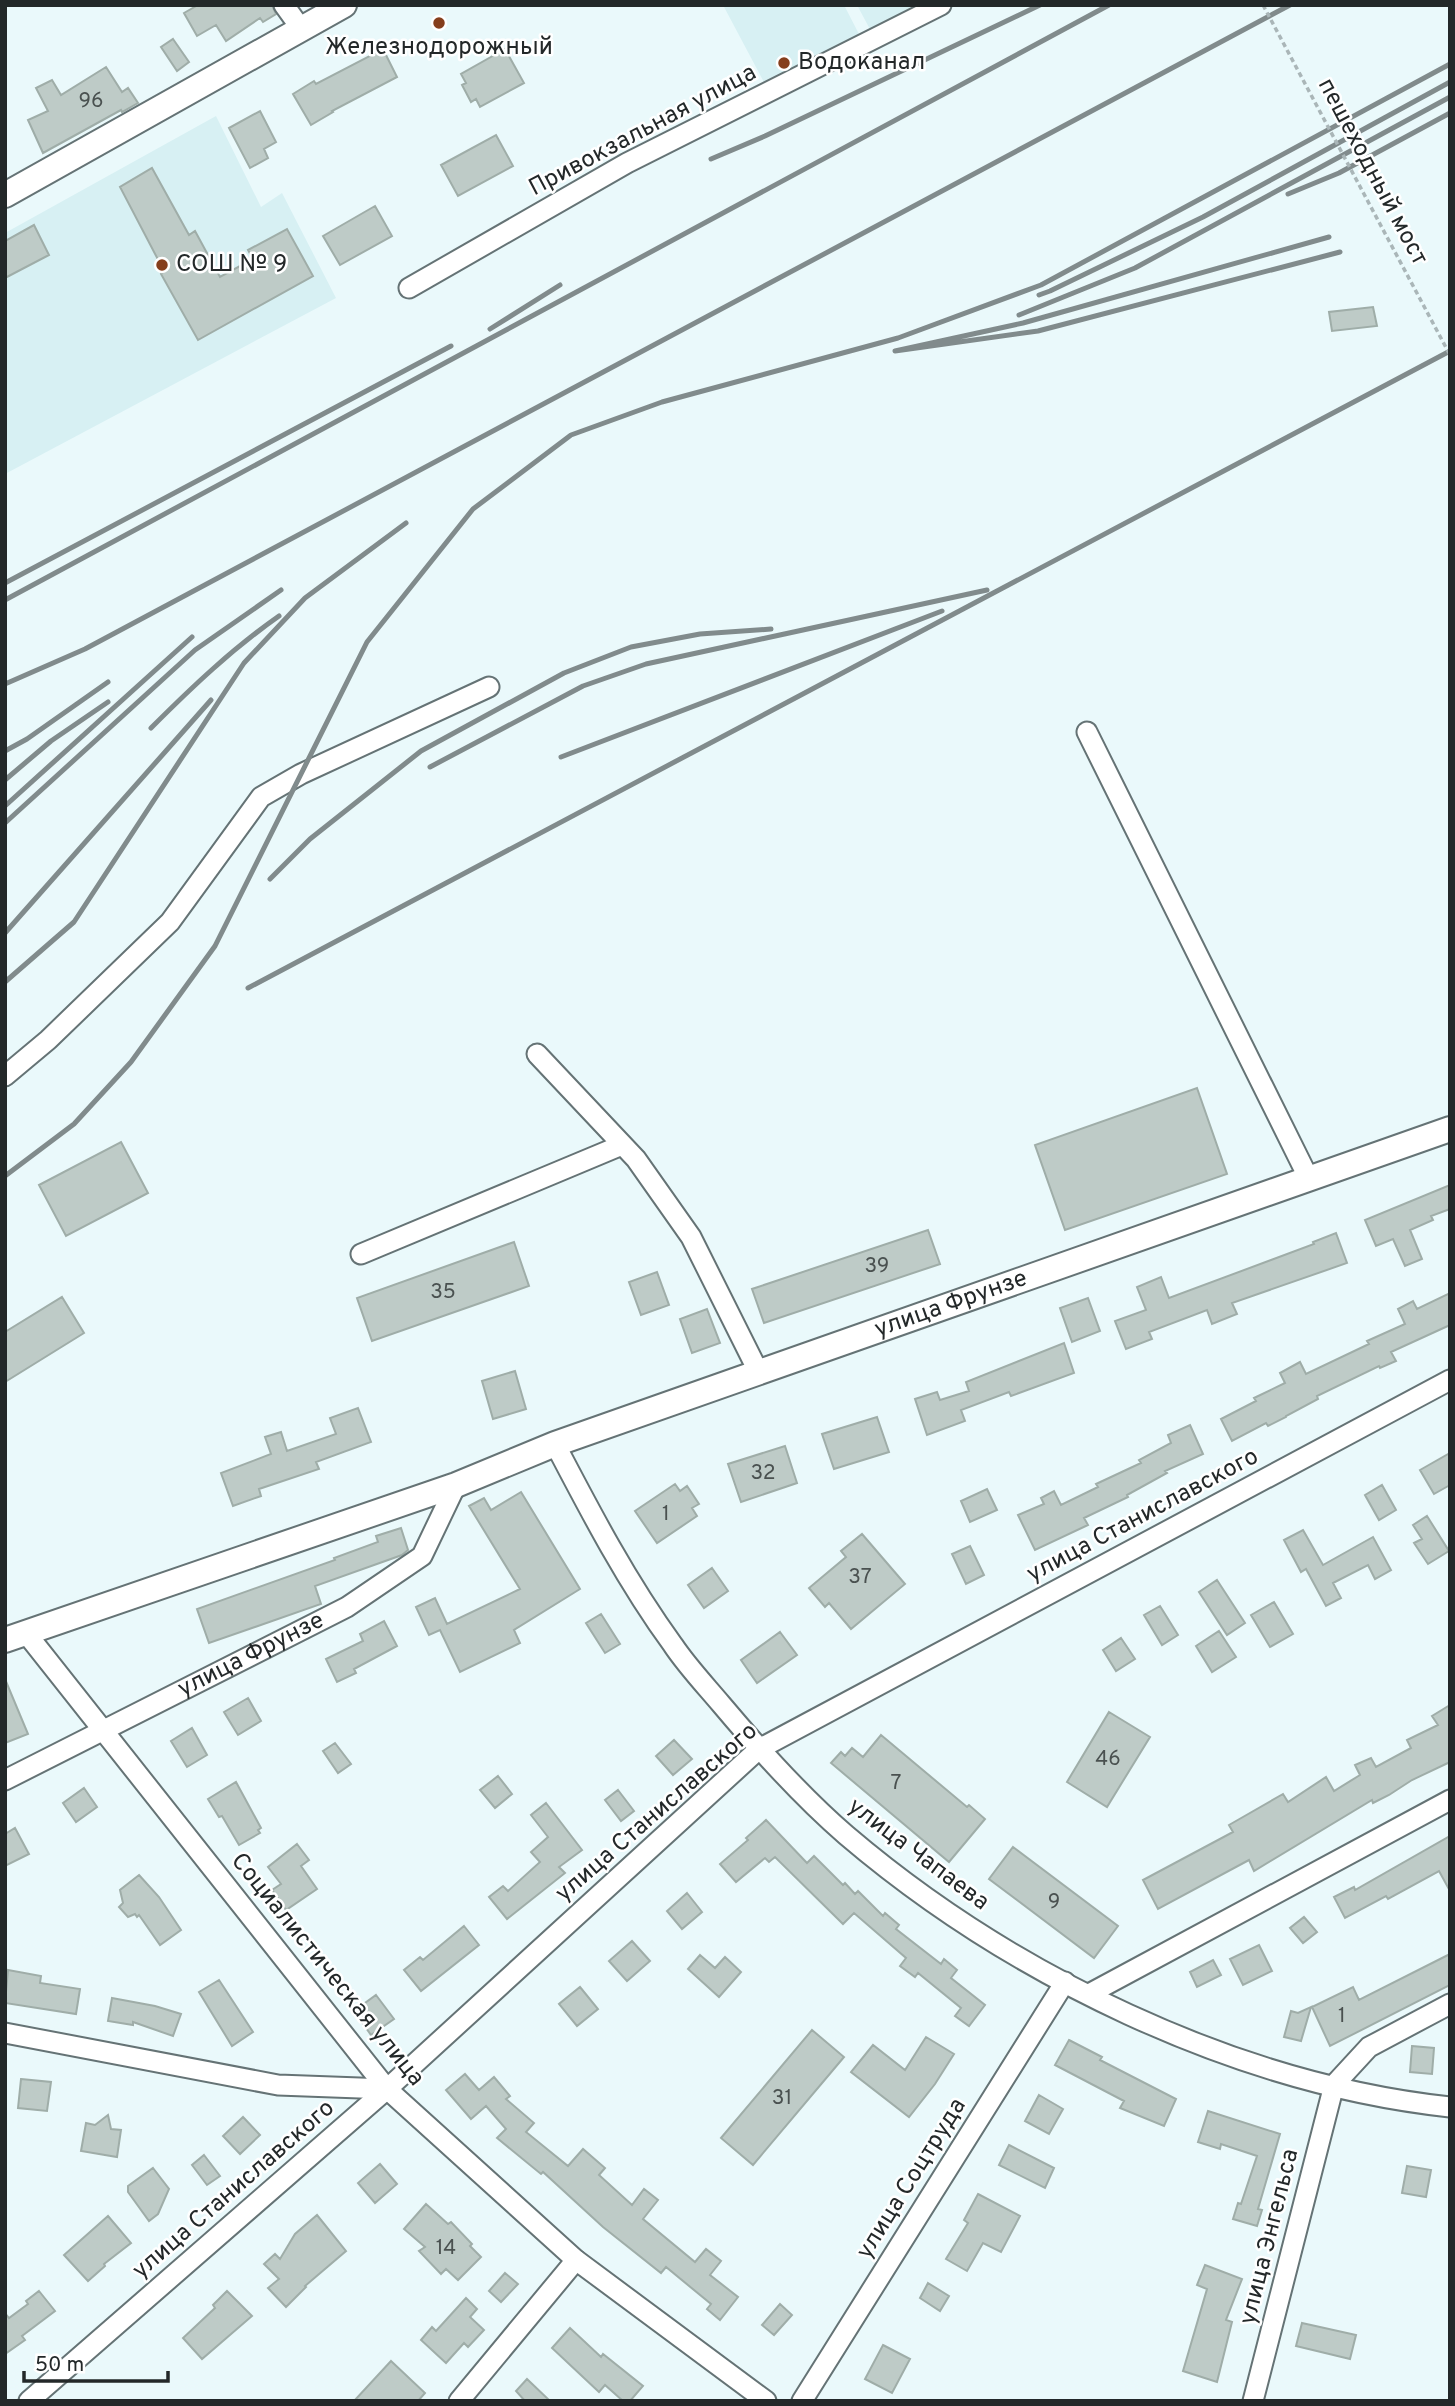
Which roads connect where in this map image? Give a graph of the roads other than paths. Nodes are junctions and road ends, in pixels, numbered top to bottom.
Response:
1 (284, 5) edge
2 (344, 5) edge
3 (941, 5) edge
4 (302, 30) junction
5 (5, 195) edge
6 (409, 288) dead end
7 (489, 687) dead end
8 (1087, 732) dead end
9 (537, 1054) dead end
10 (5, 1076) edge
11 (1450, 1129) edge
12 (622, 1145) junction
13 (1309, 1179) junction
14 (361, 1254) dead end
15 (760, 1373) junction
16 (1450, 1380) edge
17 (555, 1444) junction
18 (456, 1485) junction
19 (16, 1636) edge
20 (104, 1731) junction
21 (759, 1749) junction
22 (5, 1780) edge
23 (1450, 1800) edge
24 (1065, 1982) junction
25 (1089, 1994) junction
26 (1450, 2004) edge
27 (5, 2033) edge
28 (1334, 2085) junction
29 (387, 2089) junction
30 (1450, 2107) edge
31 (576, 2260) junction
32 (29, 2401) edge
33 (459, 2401) edge
34 (765, 2401) edge
35 (802, 2401) edge
36 (1253, 2401) edge

1 - 4 street
2 - 4 main road
3 - 6 street, Привокзальная улица
4 - 5 main road
7 - 10 street
8 - 13 street
9 - 12 street
11 - 13 main road, улица Фрунзе
12 - 14 street
12 - 15 street
13 - 15 main road, улица Фрунзе
15 - 17 main road, улица Фрунзе
16 - 21 street, улица Станиславского
17 - 18 main road, улица Фрунзе
17 - 21 street, улица Чапаева
18 - 19 main road, улица Фрунзе
18 - 20 street, улица Фрунзе
19 - 20 street, Социалистическая улица
20 - 22 street, улица Фрунзе
20 - 29 street, Социалистическая улица
21 - 24 street, улица Чапаева
21 - 29 street, улица Станиславского
23 - 25 street
24 - 25 street, улица Чапаева
24 - 35 street, улица Соцтруда
25 - 28 street, улица Чапаева
26 - 28 street
27 - 29 street
28 - 30 street, улица Чапаева
28 - 36 street, улица Энгельса
29 - 31 street, Социалистическая улица
29 - 32 street, улица Станиславского
31 - 33 street
31 - 34 street, Социалистическая улица

